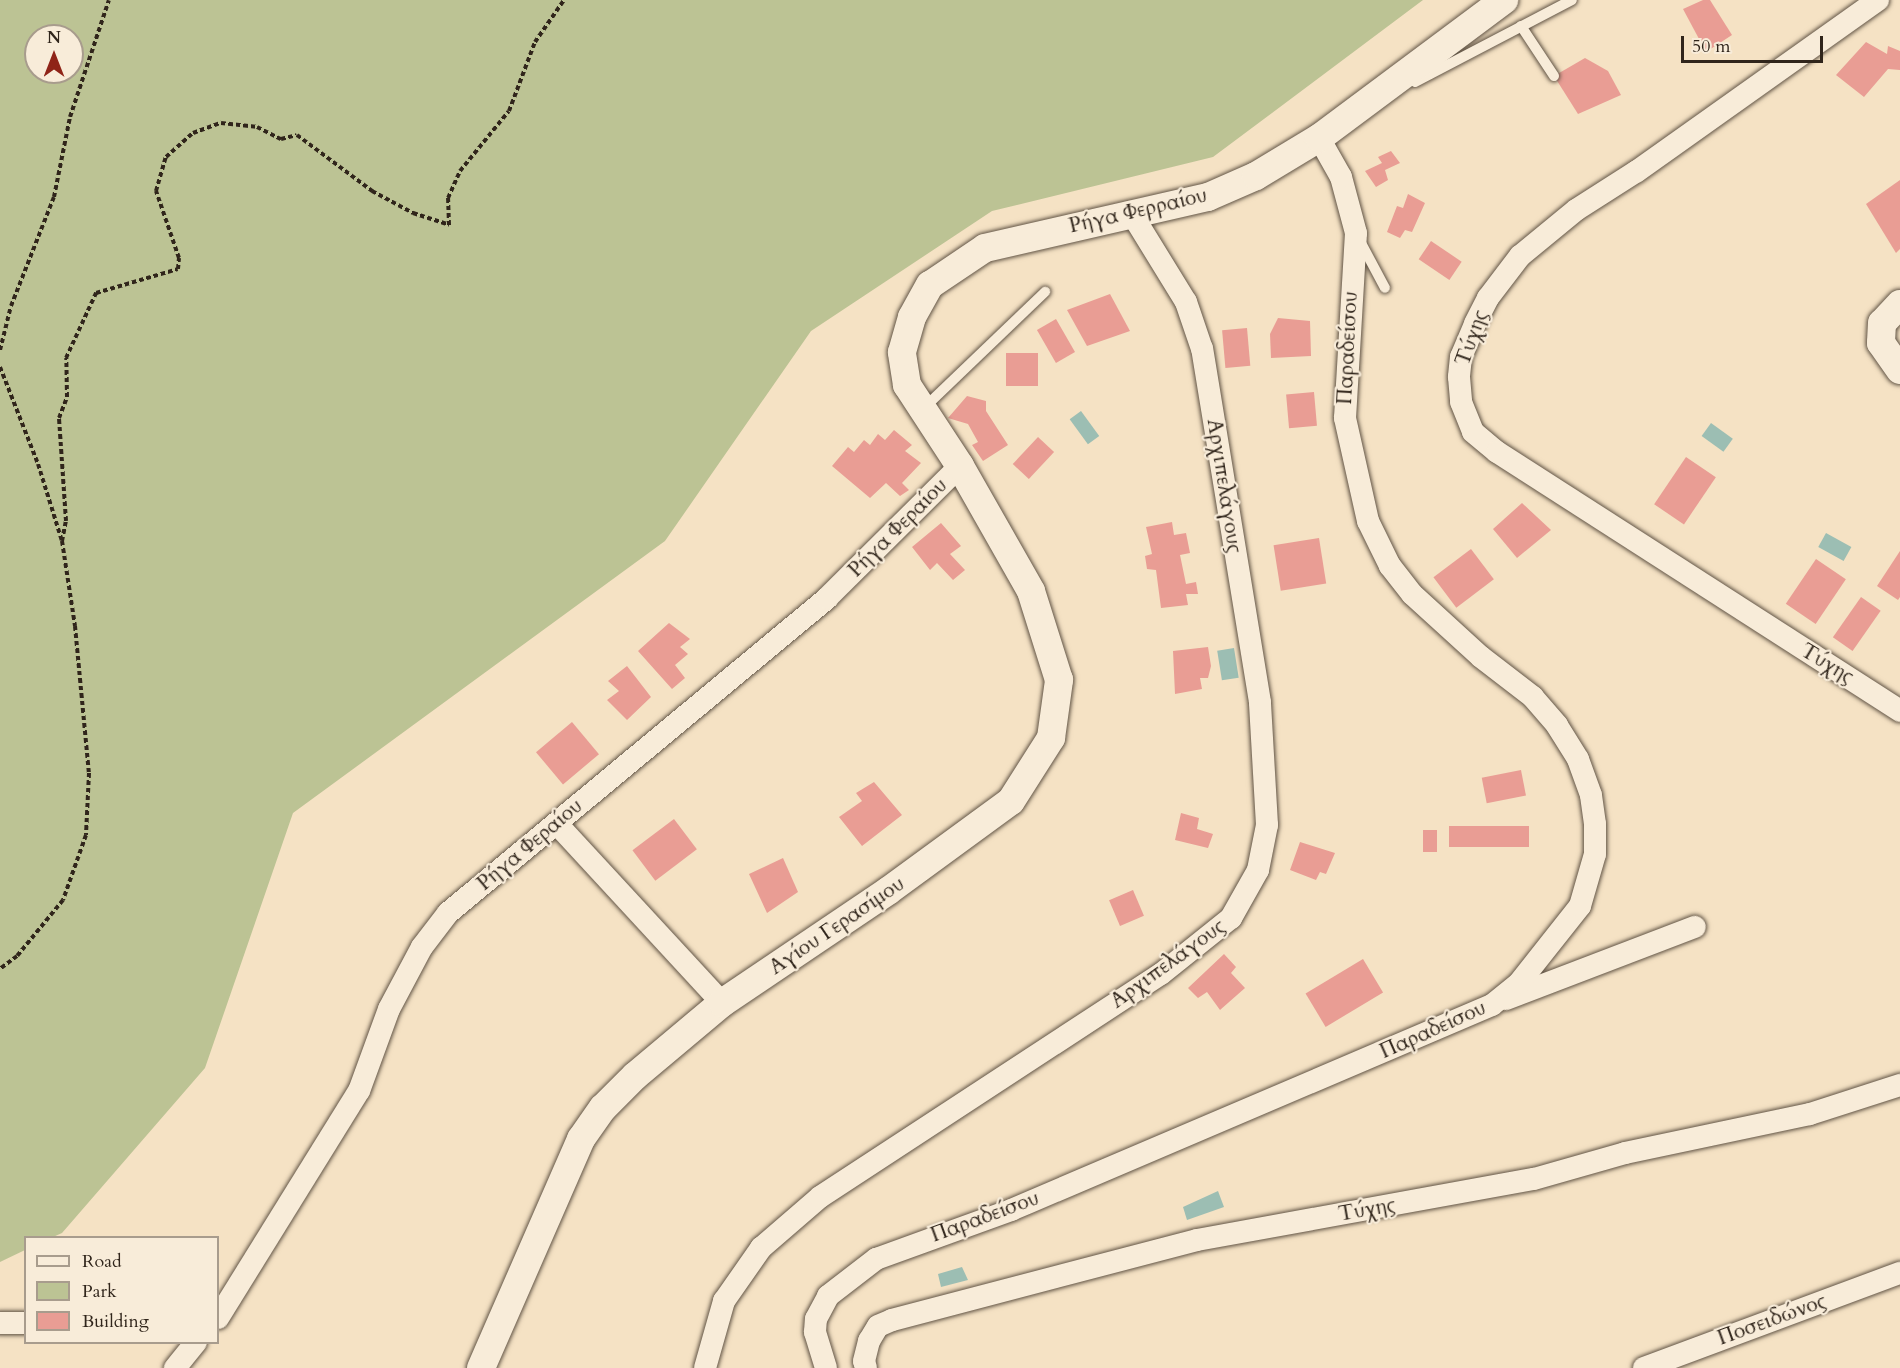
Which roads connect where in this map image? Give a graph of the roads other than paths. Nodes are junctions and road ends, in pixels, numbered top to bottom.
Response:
1 (1504, 0) edge
2 (1572, 0) edge
3 (1878, 0) edge
4 (1521, 26) junction
5 (1554, 76) dead end
6 (1328, 130) junction
7 (1133, 216) junction
8 (1356, 232) junction
9 (1385, 288) dead end
10 (1045, 292) dead end
11 (1900, 304) edge
12 (1900, 370) edge
13 (921, 410) junction
14 (960, 466) junction
15 (1900, 711) edge
16 (558, 825) junction
17 (1695, 927) dead end
18 (722, 1003) junction
19 (1492, 1005) junction
20 (1900, 1085) edge
21 (1900, 1273) edge
22 (219, 1315) edge
23 (0, 1323) edge
24 (24, 1323) edge
25 (194, 1344) edge
26 (175, 1368) edge
27 (481, 1368) edge
28 (705, 1368) edge
29 (826, 1368) edge
30 (866, 1368) edge
31 (1644, 1368) edge

1 - 6 street, Ρήγα Φερραίου
2 - 4 lane
3 - 15 street, Τύχης
4 - 5 lane
4 - 6 lane
6 - 7 street, Ρήγα Φερραίου
6 - 8 street, Παραδείσου
7 - 13 street, Ρήγα Φερραίου
7 - 28 street, Αρχιπελάγους
8 - 9 lane
8 - 19 street, Παραδείσου
10 - 13 lane
11 - 12 street
13 - 14 street, Ρήγα Φερραίου
14 - 16 street, Ρήγα Φεραίου
14 - 18 street, Αγίου Γερασίμου
16 - 18 street
16 - 22 street, Ρήγα Φεραίου
17 - 19 street
18 - 27 street, Αγίου Γερασίμου
19 - 29 street, Παραδείσου
20 - 30 street, Τύχης
21 - 31 street, Ποσειδώνος
23 - 24 street
25 - 26 street

